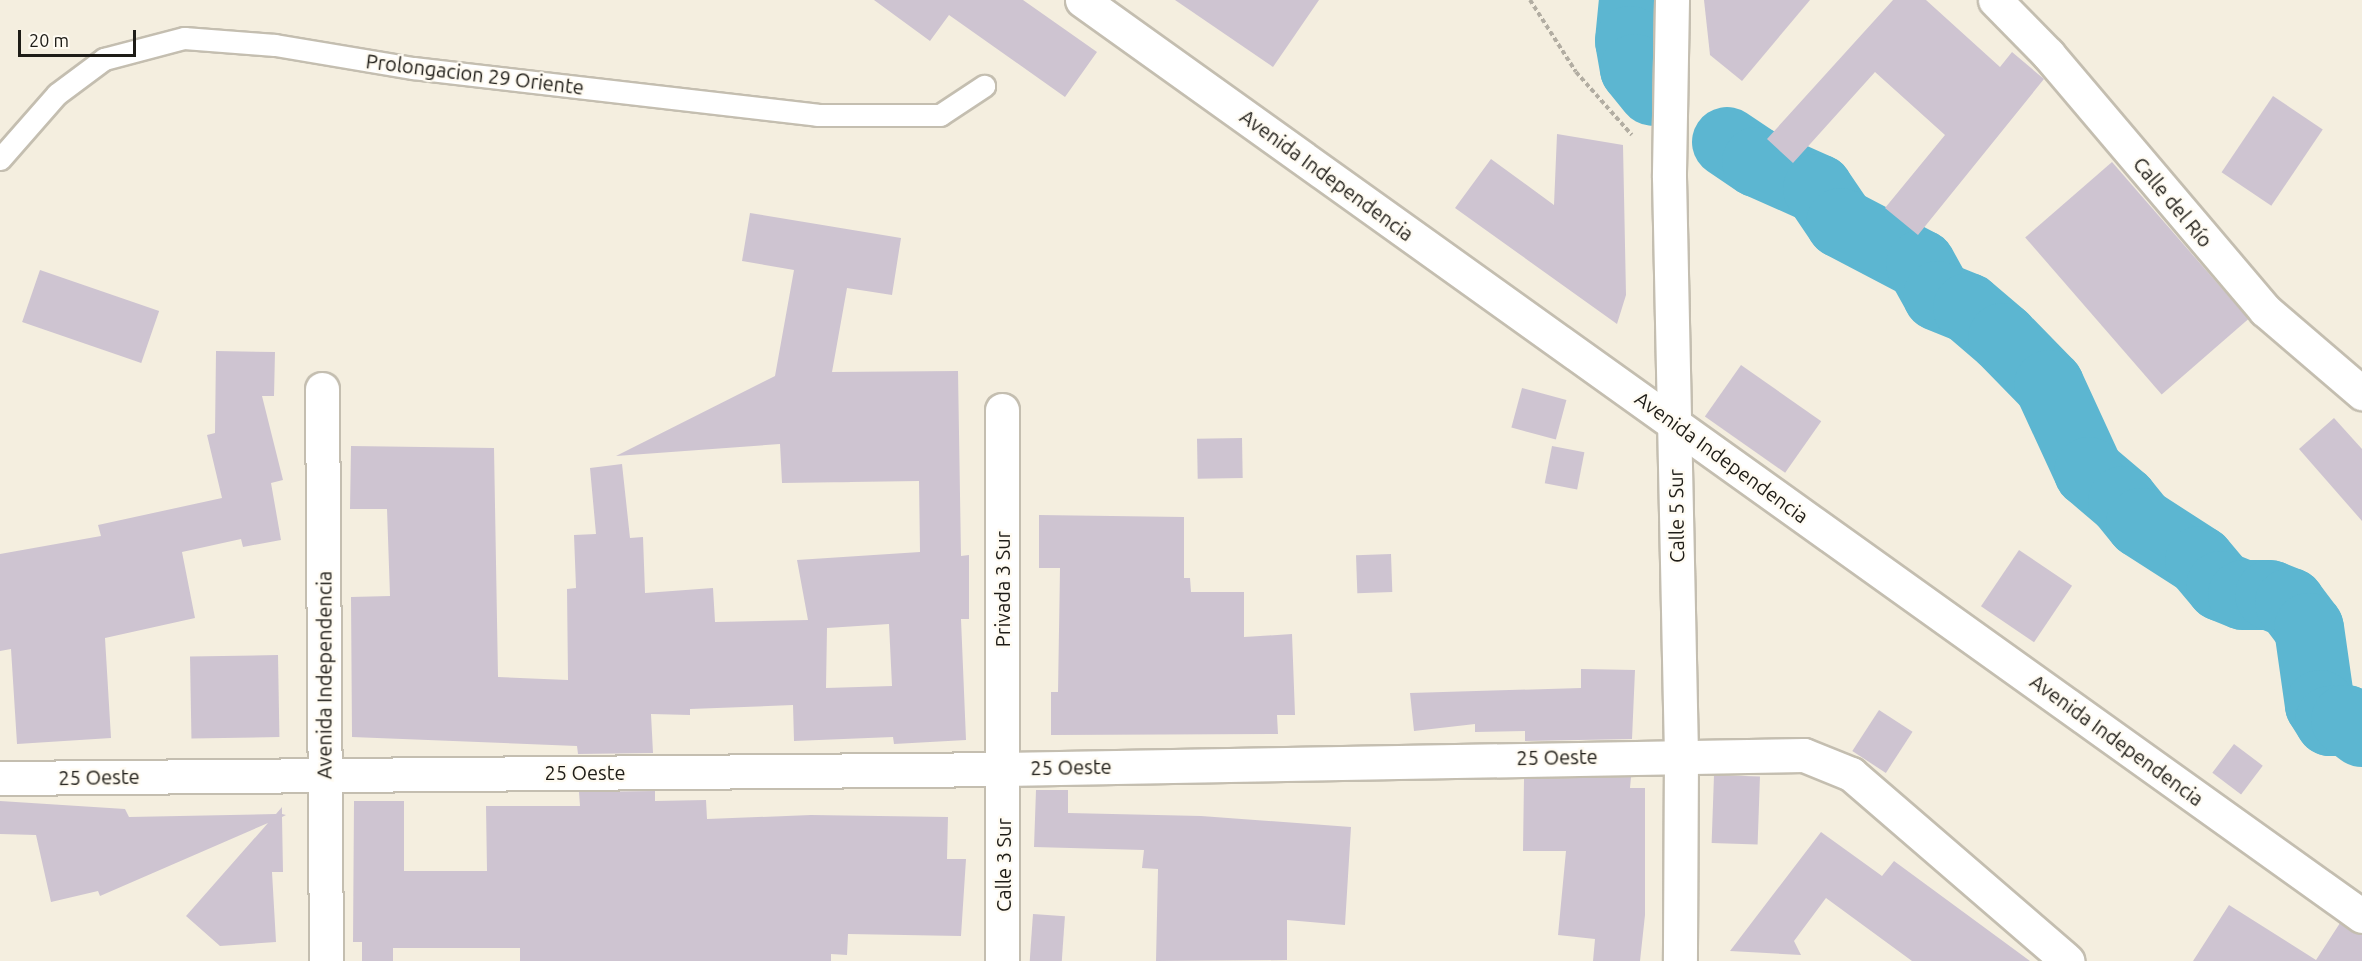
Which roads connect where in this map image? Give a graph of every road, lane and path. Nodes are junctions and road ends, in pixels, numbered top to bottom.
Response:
1 (1082, 0) edge
2 (1530, 0) edge
3 (1672, 0) edge
4 (1995, 0) edge
5 (984, 86) dead end
6 (0, 159) edge
7 (1670, 177) junction
8 (322, 389) dead end
9 (2362, 393) edge
10 (1002, 410) dead end
11 (1675, 423) junction
12 (1681, 755) junction
13 (1003, 769) junction
14 (325, 774) junction
15 (0, 778) edge
16 (2362, 916) edge
17 (326, 961) edge
18 (1002, 961) edge
19 (1680, 961) edge
20 (2068, 961) edge

1 - 11 street, Avenida Independencia
2 - 7 path
3 - 7 street, Calle 5 Sur
4 - 9 street, Calle del Río
5 - 6 lane, Prolongacion 29 Oriente
7 - 11 street, Calle 5 Sur
8 - 14 street, Avenida Independencia
10 - 13 street, Privada 3 Sur
11 - 12 street, Calle 5 Sur
11 - 16 street, Avenida Independencia
12 - 13 street, 25 Oeste
12 - 19 street, Calle 5 Sur
12 - 20 street, 25 Oeste
13 - 14 street, 25 Oeste
13 - 18 street, Calle 3 Sur
14 - 15 street, 25 Oeste
14 - 17 street, Avenida Independencia

